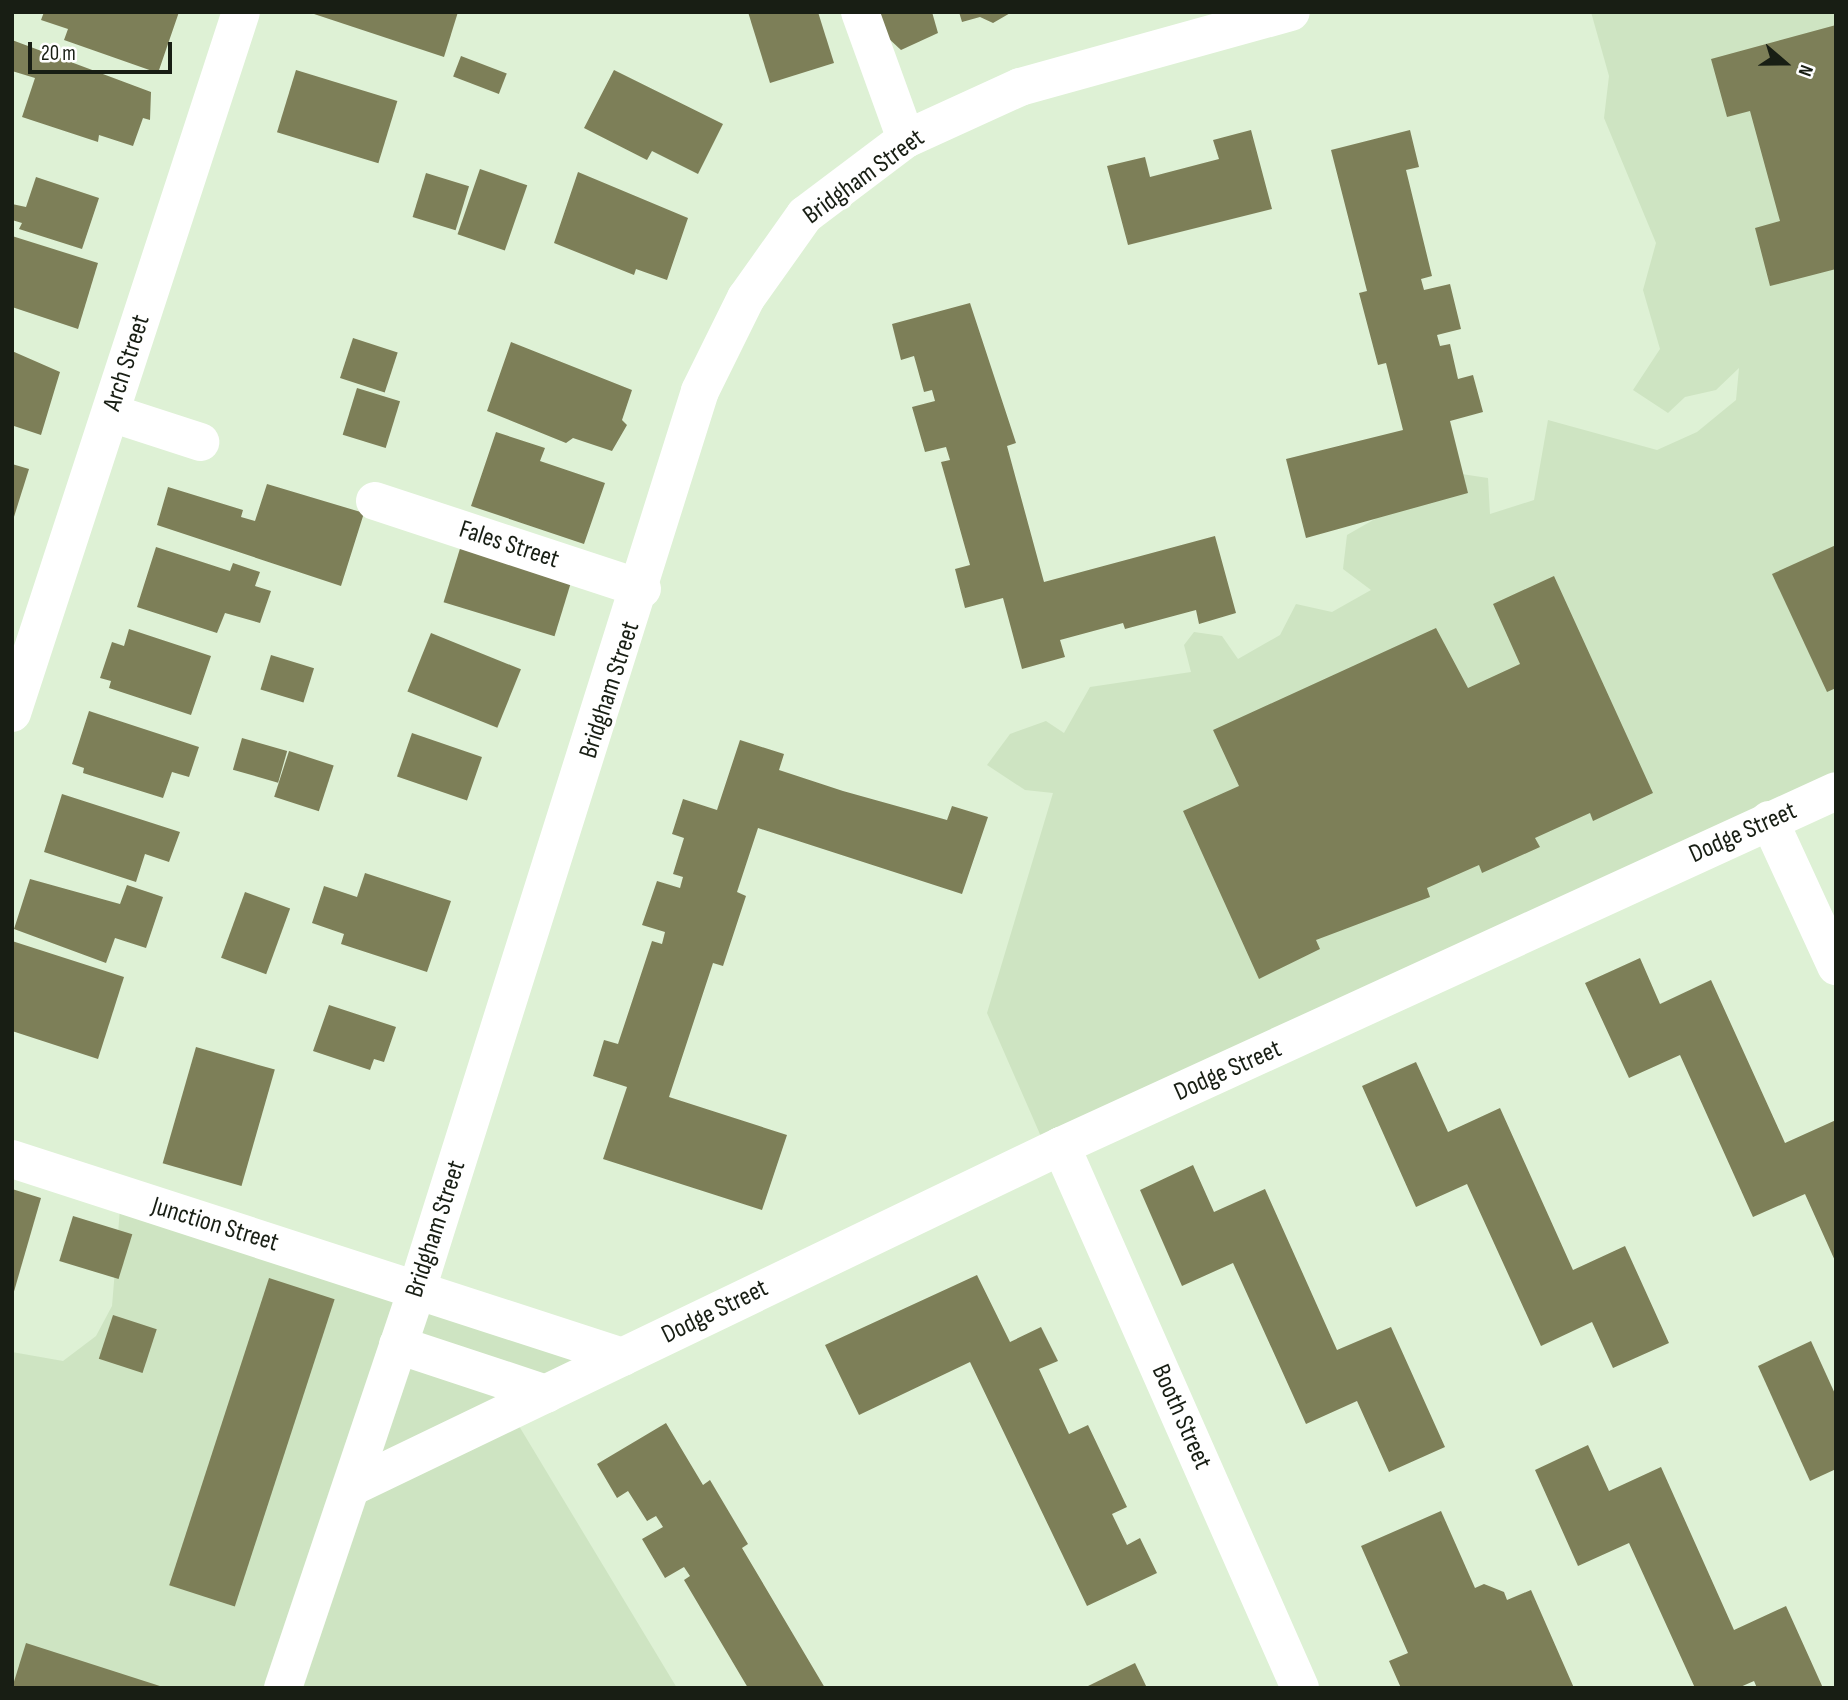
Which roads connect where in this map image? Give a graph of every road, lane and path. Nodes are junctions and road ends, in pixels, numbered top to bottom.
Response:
1 (241, 12) edge
2 (860, 12) edge
3 (1291, 12) edge
4 (906, 139) junction
5 (111, 413) junction
6 (200, 442) dead end
7 (375, 501) dead end
8 (642, 589) junction
9 (12, 713) edge
10 (1836, 791) edge
11 (1769, 820) junction
12 (1836, 966) edge
13 (1061, 1146) junction
14 (12, 1160) edge
15 (418, 1286) junction
16 (398, 1345) junction
17 (623, 1357) junction
18 (545, 1394) junction
19 (352, 1487) junction
20 (283, 1688) edge
21 (1300, 1688) edge

1 - 5 street, Arch Street
2 - 4 street
3 - 4 street, Bridgham Street
4 - 8 street, Bridgham Street
5 - 6 street
5 - 9 street, Arch Street
7 - 8 street, Fales Street
8 - 15 street, Bridgham Street
10 - 11 street, Dodge Street
11 - 12 street
11 - 13 street, Dodge Street
13 - 17 street, Dodge Street
13 - 21 street, Booth Street
14 - 15 street, Junction Street
15 - 16 street, Bridgham Street
15 - 17 street
16 - 18 street
16 - 19 street, Bridgham Street
17 - 18 street, Dodge Street
18 - 19 street, Dodge Street
19 - 20 street, Bridgham Street

